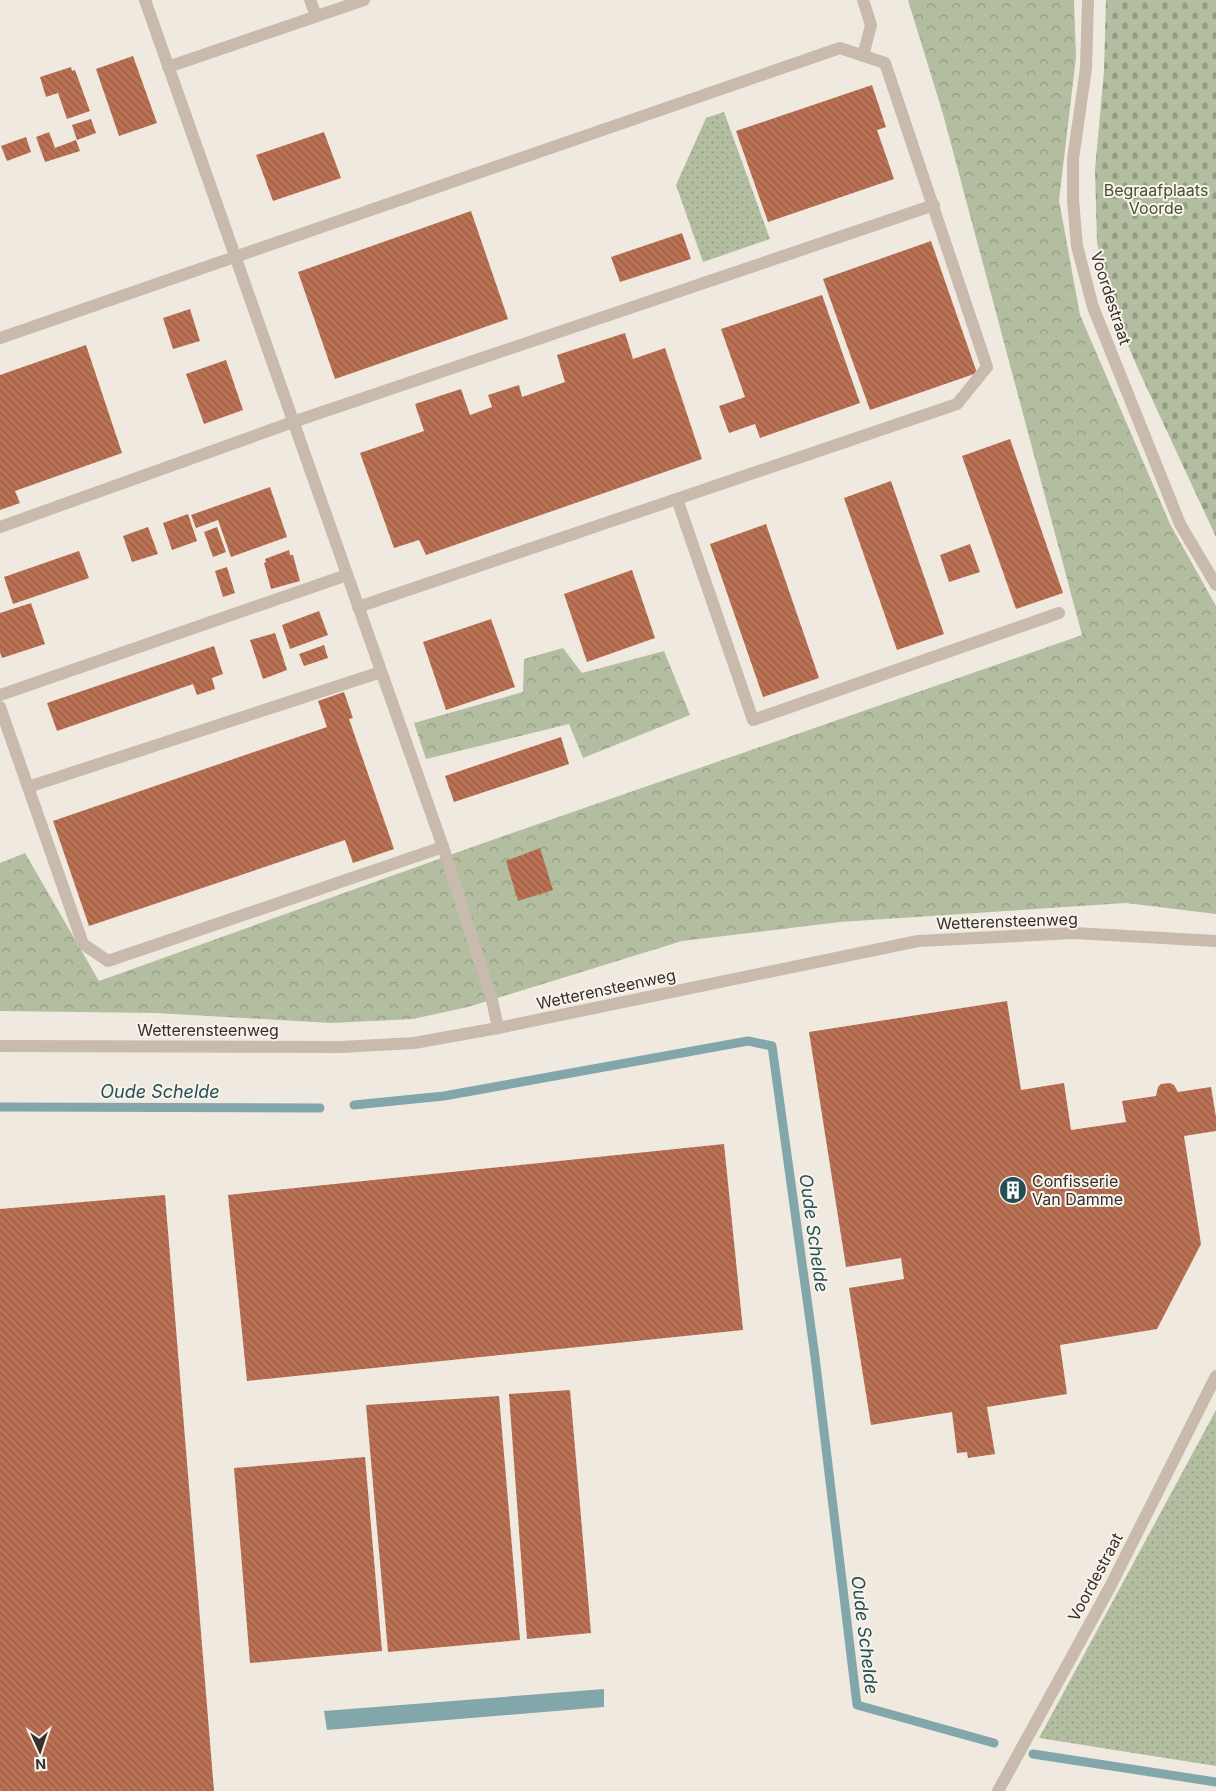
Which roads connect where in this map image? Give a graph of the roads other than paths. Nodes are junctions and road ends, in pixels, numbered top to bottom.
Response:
1 (145, 0) edge
2 (310, 0) edge
3 (364, 0) edge
4 (863, 0) edge
5 (1088, 0) edge
6 (316, 16) junction
7 (863, 56) junction
8 (168, 67) junction
9 (934, 206) junction
10 (234, 257) junction
11 (0, 338) edge
12 (293, 422) junction
13 (677, 499) junction
14 (0, 527) edge
15 (347, 575) junction
16 (1216, 585) edge
17 (358, 607) junction
18 (1059, 613) dead end
19 (381, 672) junction
20 (0, 695) edge
21 (0, 707) edge
22 (28, 788) junction
23 (443, 847) junction
24 (1216, 941) edge
25 (498, 1028) junction
26 (0, 1046) edge
27 (1216, 1376) edge
28 (998, 1791) edge

1 - 8 street
2 - 6 street
3 - 6 street
4 - 7 street
5 - 16 street, Voordestraat
6 - 8 street
7 - 9 street
7 - 10 street
8 - 10 street
9 - 12 street
9 - 13 street
10 - 11 street
10 - 12 street
12 - 14 street
12 - 15 street
13 - 17 street
13 - 18 street
15 - 17 street
15 - 20 street
17 - 19 street
19 - 22 street
19 - 23 street
21 - 22 street
22 - 23 street
23 - 25 street
24 - 25 street, Wetterensteenweg
25 - 26 street, Wetterensteenweg
27 - 28 street, Voordestraat

